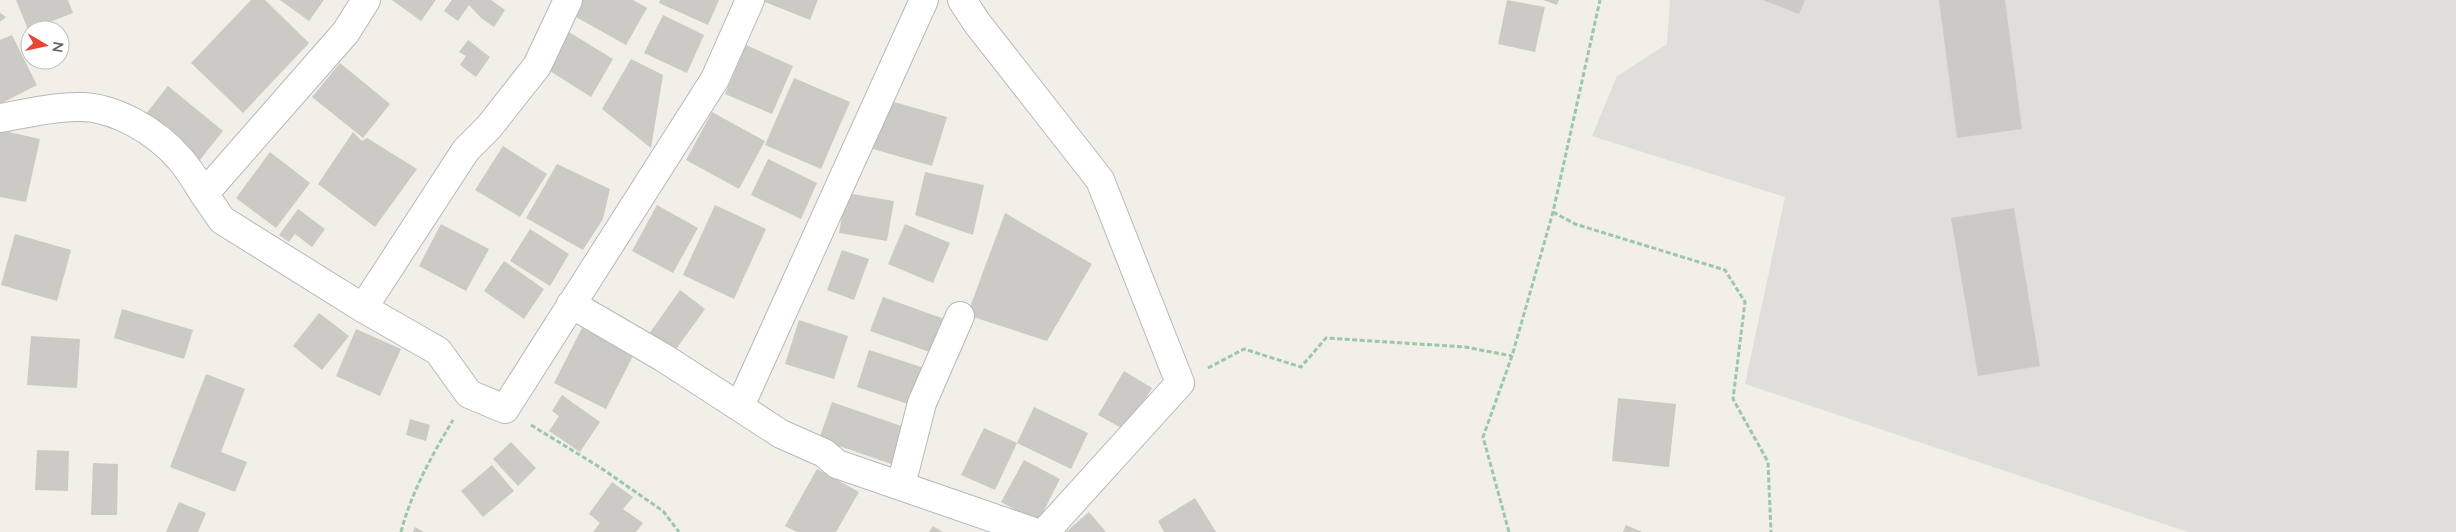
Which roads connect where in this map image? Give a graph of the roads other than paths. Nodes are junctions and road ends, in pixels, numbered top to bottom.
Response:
1 (366, 0) edge
2 (568, 0) edge
3 (750, 0) edge
4 (924, 0) edge
5 (962, 0) edge
6 (0, 118) edge
7 (204, 194) junction
8 (571, 304) junction
9 (363, 308) junction
10 (960, 316) dead end
11 (740, 406) junction
12 (901, 485) junction
13 (1034, 532) edge
14 (1046, 532) edge

1 - 7 street
2 - 9 street
3 - 8 street
4 - 11 street
5 - 14 street
6 - 7 street
7 - 9 street
8 - 9 street
8 - 11 street
10 - 12 street
11 - 12 street
12 - 13 street

